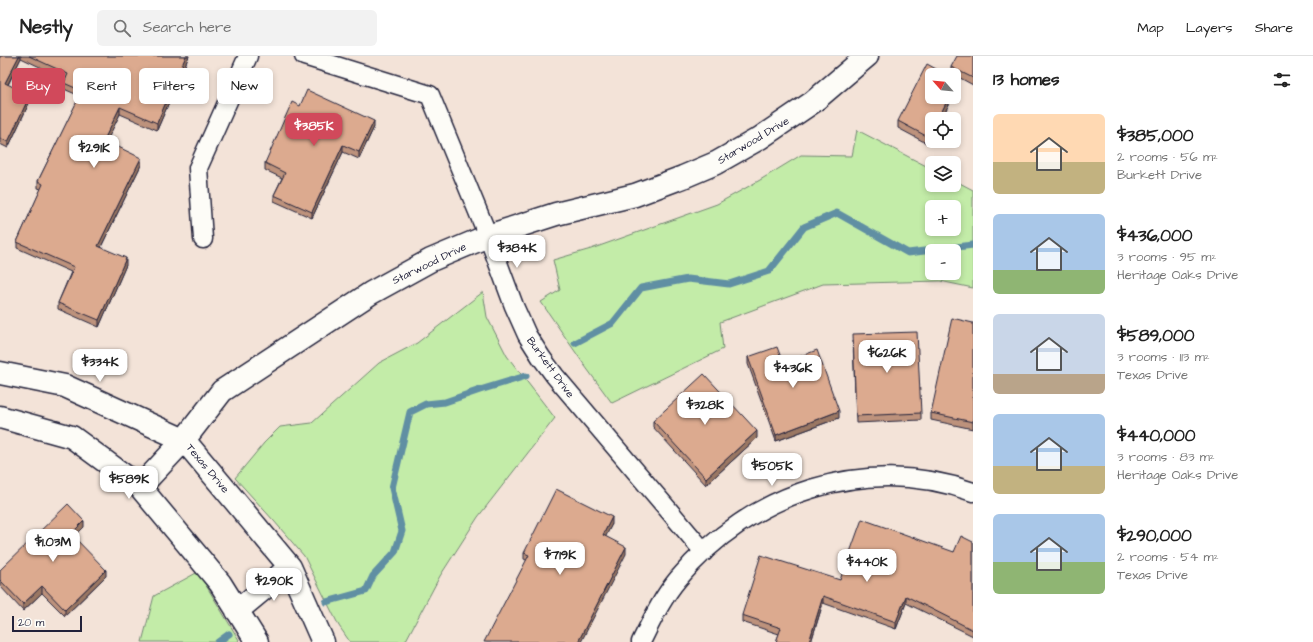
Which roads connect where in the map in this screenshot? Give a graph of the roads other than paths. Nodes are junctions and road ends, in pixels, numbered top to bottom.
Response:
1 (248, 56) edge
2 (304, 56) edge
3 (867, 56) edge
4 (488, 236) junction
5 (203, 239) dead end
6 (0, 373) edge
7 (0, 417) edge
8 (184, 440) junction
9 (140, 487) junction
10 (973, 492) edge
11 (704, 552) junction
12 (290, 567) junction
13 (237, 611) junction
14 (257, 642) edge
15 (323, 642) edge
16 (641, 642) edge

1 - 5 street
2 - 4 street, Burkett Drive
3 - 4 street, Starwood Drive
4 - 8 street, Starwood Drive
4 - 11 street, Burkett Drive
6 - 8 street, Texas Drive
7 - 9 street
8 - 9 street, Starwood Drive
8 - 12 street, Texas Drive
9 - 13 street
10 - 11 street
11 - 16 street
12 - 13 street
12 - 15 street, Texas Drive
13 - 14 street

